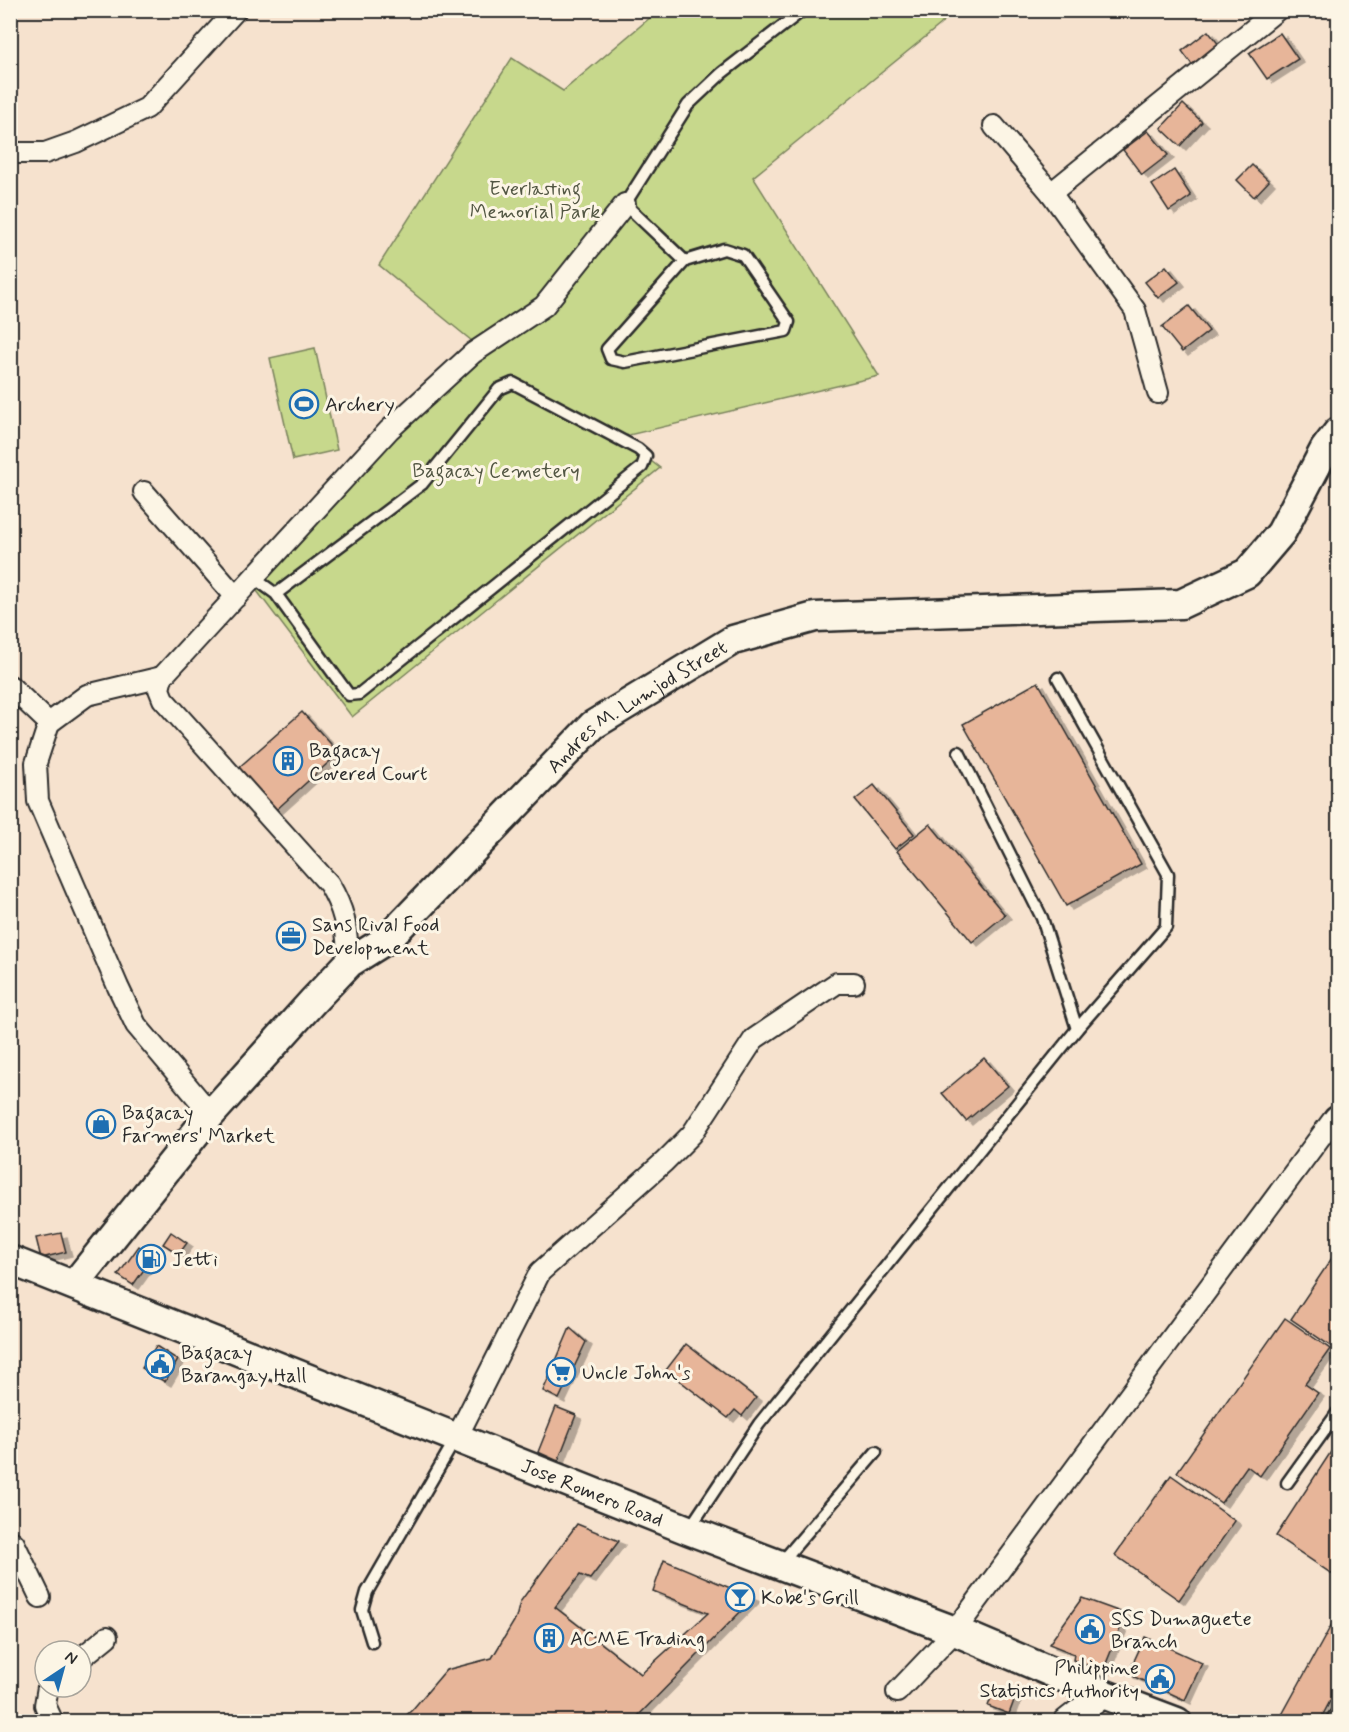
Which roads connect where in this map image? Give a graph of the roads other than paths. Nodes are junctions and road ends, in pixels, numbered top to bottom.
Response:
1 (236, 10) edge
2 (803, 10) edge
3 (1276, 10) edge
4 (994, 126) dead end
5 (10, 153) edge
6 (1051, 193) junction
7 (625, 204) junction
8 (685, 261) junction
9 (1158, 393) dead end
10 (1338, 432) edge
11 (144, 492) dead end
12 (254, 578) junction
13 (276, 594) junction
14 (236, 597) junction
15 (162, 677) junction
16 (1058, 678) dead end
17 (10, 686) edge
18 (49, 723) junction
19 (958, 752) dead end
20 (349, 963) junction
21 (854, 983) dead end
22 (1077, 1029) junction
23 (211, 1114) junction
24 (1335, 1117) dead end
25 (10, 1260) edge
26 (74, 1285) junction
27 (1338, 1412) edge
28 (457, 1437) junction
29 (876, 1452) dead end
30 (1287, 1483) dead end
31 (688, 1530) junction
32 (10, 1540) edge
33 (780, 1564) junction
34 (40, 1597) dead end
35 (955, 1631) junction
36 (107, 1638) dead end
37 (372, 1642) dead end
38 (93, 1649) edge
39 (897, 1692) dead end
40 (1103, 1694) junction
41 (46, 1699) edge
42 (1338, 1711) edge
43 (50, 1721) edge
44 (1066, 1722) edge
45 (1177, 1722) edge
46 (1330, 1722) edge

1 - 5 street
2 - 7 lane
3 - 6 street
4 - 6 street
6 - 9 street
7 - 8 lane
7 - 12 street
8 - 8 lane
10 - 20 main road, Andres M. Lumjod Street
11 - 14 street
12 - 13 lane
12 - 14 street
13 - 13 lane
14 - 15 street
15 - 18 street
15 - 20 street
16 - 22 lane
17 - 18 street
18 - 23 street
19 - 22 lane
20 - 23 main road, Andres M. Lumjod Street
21 - 28 street
22 - 31 lane
23 - 26 main road, Andres M. Lumjod Street
24 - 35 street
25 - 26 main road, Jose Romero Road
26 - 28 main road, Jose Romero Road
27 - 30 lane
28 - 31 main road, Jose Romero Road
28 - 37 lane
29 - 33 lane
31 - 33 main road, Jose Romero Road
32 - 34 street
33 - 35 main road, Jose Romero Road
35 - 39 street
35 - 40 main road, Jose Romero Road
36 - 38 street
40 - 44 street
40 - 45 main road, Jose Romero Road
41 - 43 street
42 - 46 lane

